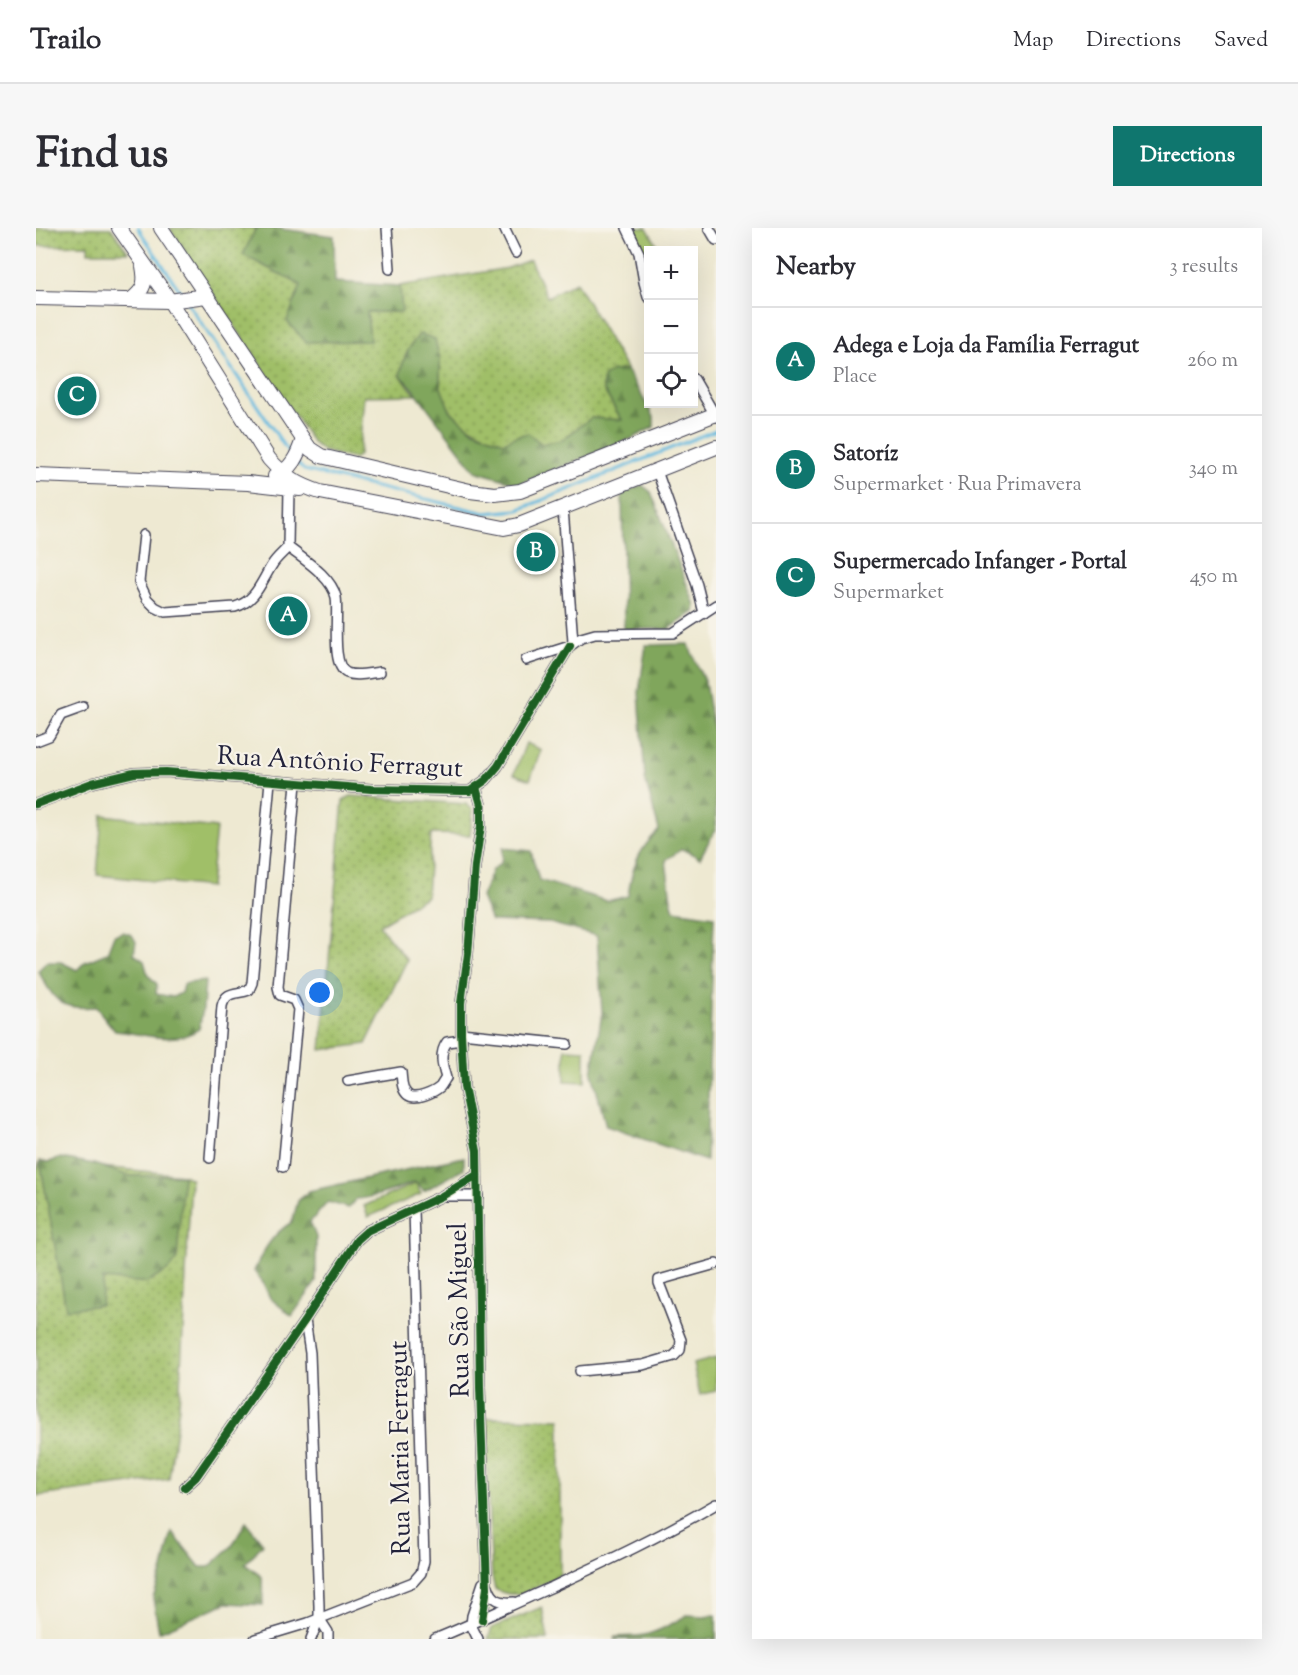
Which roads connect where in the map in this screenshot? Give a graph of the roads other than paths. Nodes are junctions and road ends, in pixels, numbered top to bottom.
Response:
1 (119, 228) edge
2 (161, 228) edge
3 (387, 228) edge
4 (504, 228) edge
5 (627, 228) edge
6 (709, 228) edge
7 (716, 240) edge
8 (516, 253) dead end
9 (143, 264) junction
10 (390, 269) dead end
11 (644, 277) edge
12 (206, 296) junction
13 (36, 298) edge
14 (132, 299) junction
15 (169, 301) junction
16 (698, 387) edge
17 (715, 415) edge
18 (303, 439) junction
19 (716, 447) edge
20 (657, 471) junction
21 (282, 473) junction
22 (36, 475) edge
23 (248, 483) junction
24 (289, 488) junction
25 (320, 492) junction
26 (563, 508) junction
27 (144, 535) dead end
28 (288, 547) junction
29 (716, 605) edge
30 (704, 613) junction
31 (572, 644) junction
32 (526, 660) dead end
33 (380, 672) dead end
34 (83, 707) dead end
35 (36, 741) edge
36 (270, 781) junction
37 (296, 783) junction
38 (476, 787) junction
39 (36, 804) edge
40 (461, 1036) junction
41 (567, 1044) dead end
42 (348, 1081) dead end
43 (210, 1158) dead end
44 (283, 1167) dead end
45 (477, 1175) junction
46 (442, 1196) junction
47 (477, 1196) junction
48 (414, 1209) junction
49 (716, 1264) edge
50 (305, 1320) junction
51 (580, 1371) dead end
52 (185, 1487) dead end
53 (716, 1504) edge
54 (486, 1575) junction
55 (521, 1601) junction
56 (319, 1618) junction
57 (482, 1620) junction
58 (471, 1625) junction
59 (255, 1639) edge
60 (311, 1639) edge
61 (328, 1639) edge
62 (435, 1639) edge
63 (478, 1639) edge

1 - 9 main road
2 - 12 main road
3 - 10 street
4 - 8 street
5 - 11 street
6 - 7 street
9 - 14 main road
9 - 15 main road
12 - 15 main road
12 - 18 main road
13 - 14 main road
14 - 15 main road
15 - 21 main road
16 - 17 street
17 - 18 main road
18 - 21 main road
19 - 20 main road
20 - 26 main road
20 - 30 street
21 - 23 main road
21 - 24 street
21 - 25 main road
22 - 23 main road
23 - 24 main road
24 - 25 main road
24 - 28 street
25 - 26 main road
26 - 31 street
27 - 28 street
28 - 33 street
29 - 30 street
30 - 31 street
31 - 32 street
31 - 38 street, Rua Antônio Ferragut
34 - 35 street
36 - 37 street, Rua Antônio Ferragut
36 - 39 street, Rua Antônio Ferragut
36 - 43 street
37 - 38 street, Rua Antônio Ferragut
37 - 44 street
38 - 40 street, Rua São Miguel
40 - 41 street
40 - 42 street
40 - 45 street, Rua São Miguel
45 - 46 street
45 - 47 street, Rua São Miguel
46 - 47 street
46 - 48 street
47 - 54 street, Rua São Miguel
48 - 50 street
48 - 56 street, Rua Maria Ferragut
49 - 51 street
50 - 52 street
50 - 56 street
53 - 55 street
54 - 55 street, Rua São Miguel
54 - 57 street, Rua São Miguel
54 - 58 street, Rua São Miguel
55 - 57 street
56 - 59 street, Rua Maria Ferragut
56 - 60 street
56 - 61 street
57 - 58 street
58 - 62 street
58 - 63 street

